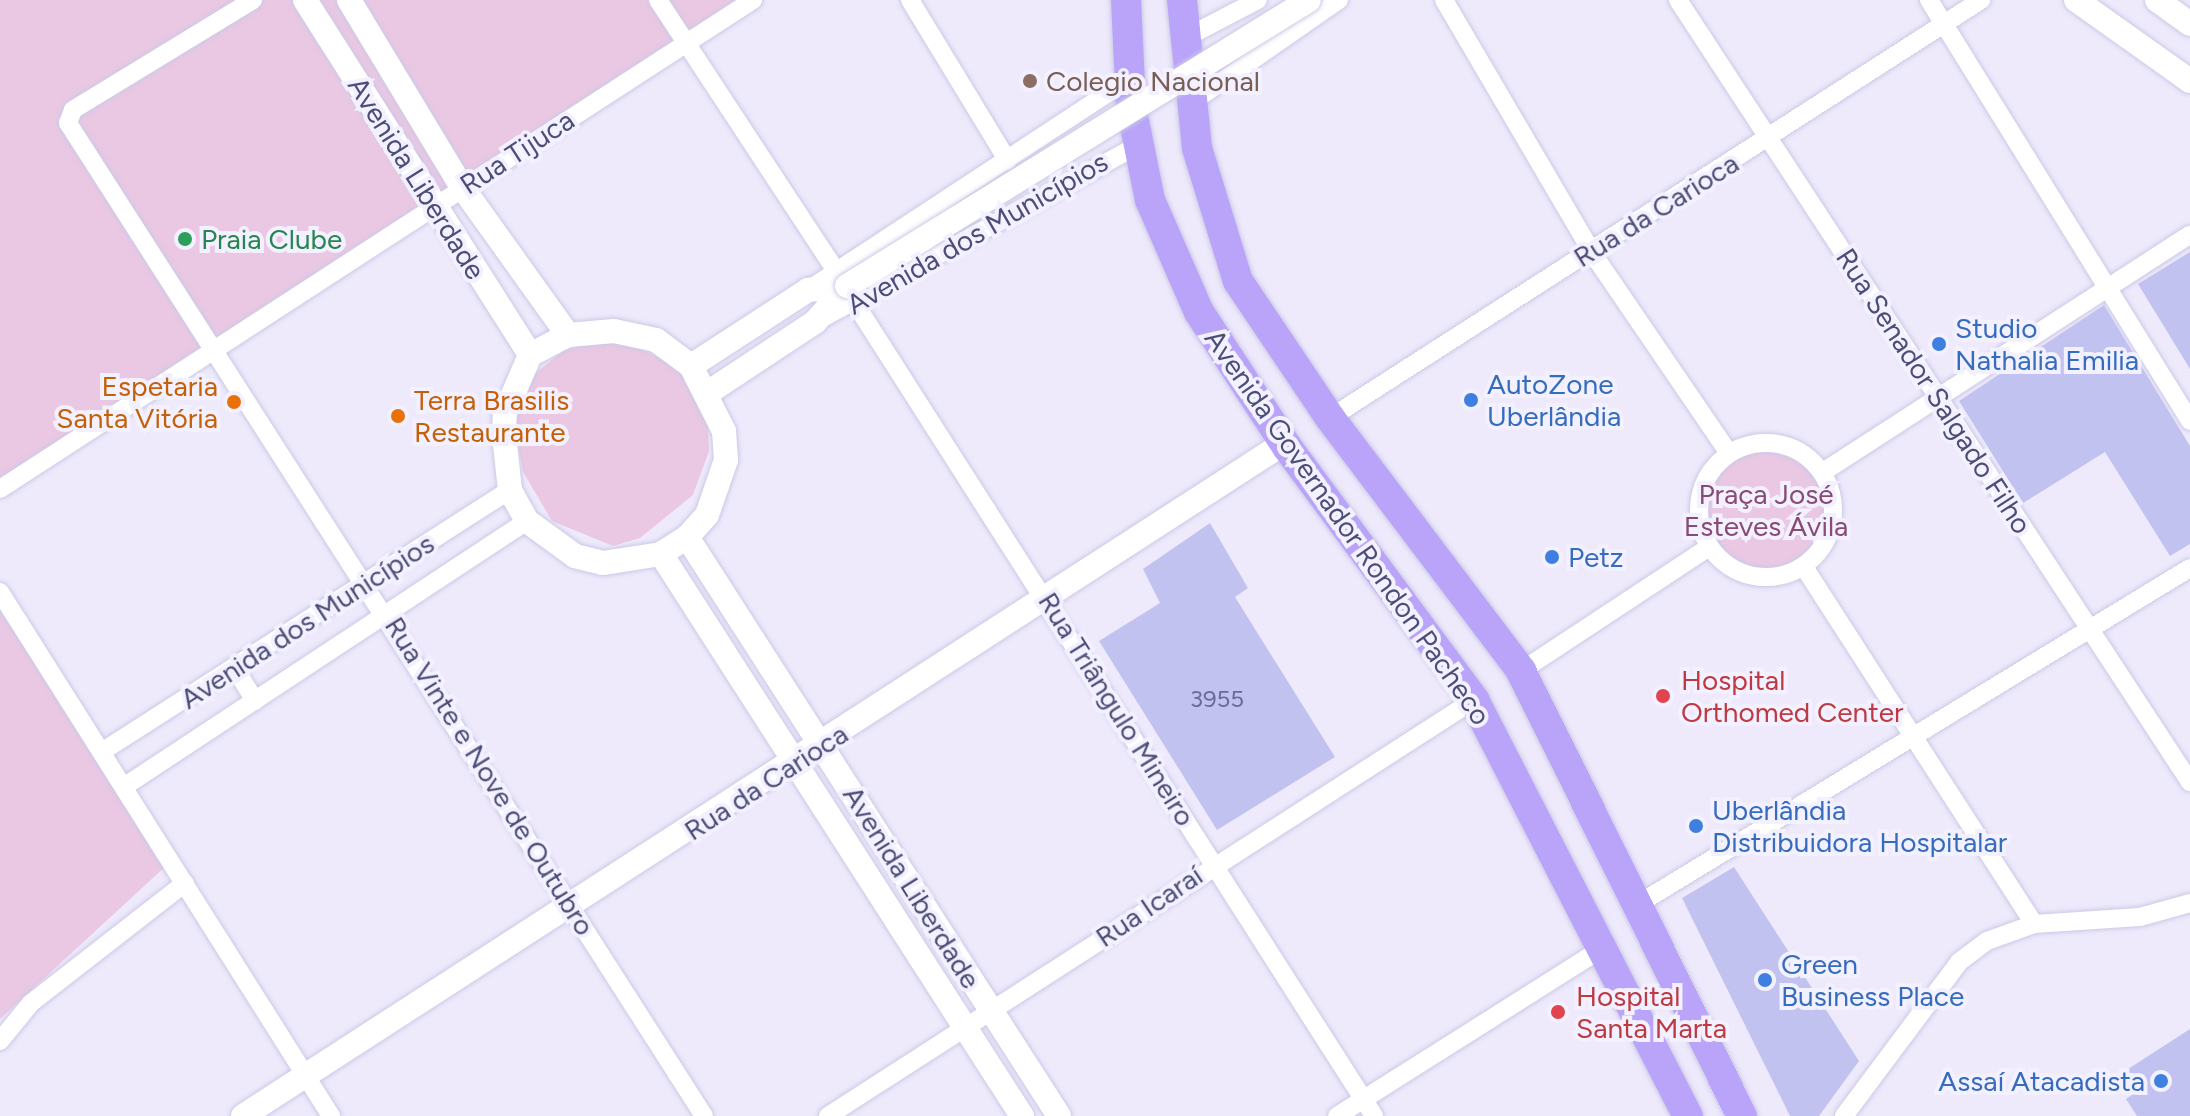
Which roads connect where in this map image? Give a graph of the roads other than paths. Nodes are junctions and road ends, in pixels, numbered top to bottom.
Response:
1 (253, 0) edge
2 (305, 0) edge
3 (349, 0) edge
4 (658, 0) edge
5 (753, 0) edge
6 (910, 0) edge
7 (1126, 0) edge
8 (1182, 0) edge
9 (1309, 0) edge
10 (1339, 0) edge
11 (1444, 0) edge
12 (1678, 0) edge
13 (1929, 0) edge
14 (1981, 0) edge
15 (2076, 0) edge
16 (2157, 0) edge
17 (1254, 2) edge
18 (2190, 24) edge
19 (1946, 25) junction
20 (1185, 38) junction
21 (1276, 41) junction
22 (685, 44) junction
23 (1128, 80) junction
24 (2190, 81) edge
25 (1192, 102) junction
26 (1052, 131) junction
27 (1770, 138) junction
28 (1139, 145) junction
29 (1008, 161) junction
30 (1076, 175) junction
31 (462, 187) junction
32 (433, 205) junction
33 (2190, 235) edge
34 (1591, 251) junction
35 (2107, 285) junction
36 (846, 286) junction
37 (568, 335) junction
38 (214, 352) junction
39 (530, 355) junction
40 (691, 366) junction
41 (709, 392) junction
42 (1936, 400) junction
43 (1330, 418) junction
44 (2190, 421) edge
45 (1284, 443) junction
46 (1729, 453) junction
47 (1823, 472) junction
48 (0, 489) edge
49 (510, 490) junction
50 (527, 521) junction
51 (687, 537) junction
52 (1709, 547) junction
53 (661, 554) junction
54 (1804, 567) junction
55 (2190, 568) edge
56 (368, 582) junction
57 (0, 592) edge
58 (1046, 596) junction
59 (387, 612) junction
60 (2091, 630) junction
61 (234, 667) junction
62 (1521, 671) junction
63 (1474, 700) junction
64 (255, 701) junction
65 (1913, 735) junction
66 (823, 746) junction
67 (103, 751) junction
68 (799, 763) junction
69 (2190, 782) edge
70 (125, 786) junction
71 (1214, 863) junction
72 (185, 883) junction
73 (1640, 903) junction
74 (2190, 903) edge
75 (572, 907) junction
76 (2034, 924) junction
77 (1604, 947) junction
78 (992, 1012) junction
79 (967, 1027) junction
80 (0, 1041) edge
81 (305, 1074) junction
82 (1363, 1099) junction
83 (243, 1116) edge
84 (331, 1116) edge
85 (704, 1116) edge
86 (828, 1116) edge
87 (1022, 1116) edge
88 (1059, 1116) edge
89 (1337, 1116) edge
90 (1374, 1116) edge
91 (1688, 1116) edge
92 (1742, 1116) edge
93 (1844, 1116) edge

1 - 38 street, Rua Vinte e Nove de Outubro
2 - 32 street, Avenida Liberdade
3 - 31 street, Avenida Liberdade
4 - 22 street, Rua Triângulo Mineiro
5 - 22 street, Rua Tijuca
6 - 29 street
7 - 23 main road, Avenida Governador Rondon Pacheco
8 - 20 main road, Avenida Governador Rondon Pacheco
9 - 36 street, bridge
10 - 21 street
11 - 34 street
12 - 27 street, Rua Senador Salgado Filho
13 - 19 street
14 - 19 street, Rua da Carioca
15 - 24 street
16 - 18 street
17 - 20 street
17 - 21 street
19 - 27 street, Rua da Carioca
19 - 35 street
20 - 25 main road, Avenida Governador Rondon Pacheco
21 - 25 street
22 - 31 street, Rua Tijuca
22 - 36 street, Rua Triângulo Mineiro
23 - 26 street, Avenida dos Municípios
23 - 28 main road, Avenida Governador Rondon Pacheco
25 - 43 main road, Avenida Governador Rondon Pacheco
26 - 29 street, Avenida dos Municípios
26 - 30 street
27 - 34 street, Rua da Carioca
27 - 42 street, Rua Senador Salgado Filho
28 - 30 street, Avenida dos Municípios
28 - 45 main road, Avenida Governador Rondon Pacheco
29 - 36 street, Avenida dos Municípios
30 - 36 street, Avenida dos Municípios
31 - 32 street, Rua Tijuca
31 - 37 street, Avenida Liberdade
32 - 38 street, Rua Tijuca
32 - 39 street, Avenida Liberdade
33 - 35 street
34 - 43 street, Rua da Carioca
34 - 46 street
35 - 42 street
35 - 44 street
36 - 40 street, Avenida dos Municípios
36 - 41 street, Avenida dos Municípios
36 - 58 street, Rua Triângulo Mineiro
37 - 39 street
37 - 40 street
38 - 48 street, Rua Tijuca
38 - 56 street, Rua Vinte e Nove de Outubro
39 - 49 street
40 - 41 street
41 - 51 street
42 - 47 street
42 - 60 street, Rua Senador Salgado Filho
43 - 62 main road, Avenida Governador Rondon Pacheco
45 - 58 street, Rua da Carioca
45 - 63 main road, Avenida Governador Rondon Pacheco
46 - 47 street
46 - 52 street
47 - 54 street
49 - 50 street
49 - 56 street, Avenida dos Municípios
50 - 53 street
50 - 59 street, Avenida dos Municípios
51 - 53 street
51 - 66 street, Avenida Liberdade
52 - 54 street
52 - 62 street
53 - 68 street, Avenida Liberdade
54 - 65 street
55 - 60 street
56 - 59 street, Rua Vinte e Nove de Outubro
56 - 61 street, Avenida dos Municípios
57 - 67 street
58 - 66 street, Rua da Carioca
58 - 71 street, Rua Triângulo Mineiro
59 - 64 street, Avenida dos Municípios
59 - 75 street, Rua Vinte e Nove de Outubro
60 - 65 street
60 - 69 street, Rua Senador Salgado Filho
61 - 64 street
61 - 67 street, Avenida dos Municípios
62 - 73 main road, Avenida Governador Rondon Pacheco
63 - 71 street, Rua Icaraí
63 - 77 main road, Avenida Governador Rondon Pacheco
64 - 70 street, Avenida dos Municípios
65 - 73 street
65 - 76 street
66 - 68 street, Rua da Carioca
66 - 78 street, Avenida Liberdade
67 - 70 street
68 - 75 street, Rua da Carioca
68 - 79 street, Avenida Liberdade
70 - 72 street
71 - 78 street, Rua Icaraí
71 - 82 street, Rua Triângulo Mineiro
72 - 80 street
72 - 81 street
73 - 92 main road, Avenida Governador Rondon Pacheco
74 - 76 street
75 - 81 street, Rua da Carioca
75 - 85 street, Rua Vinte e Nove de Outubro
76 - 93 street
77 - 82 street
77 - 91 main road, Avenida Governador Rondon Pacheco
78 - 79 street, Rua Icaraí
78 - 88 street, Avenida Liberdade
79 - 86 street, Rua Icaraí
79 - 87 street, Avenida Liberdade
81 - 83 street, Rua da Carioca
81 - 84 street
82 - 89 street
82 - 90 street, Rua Triângulo Mineiro

